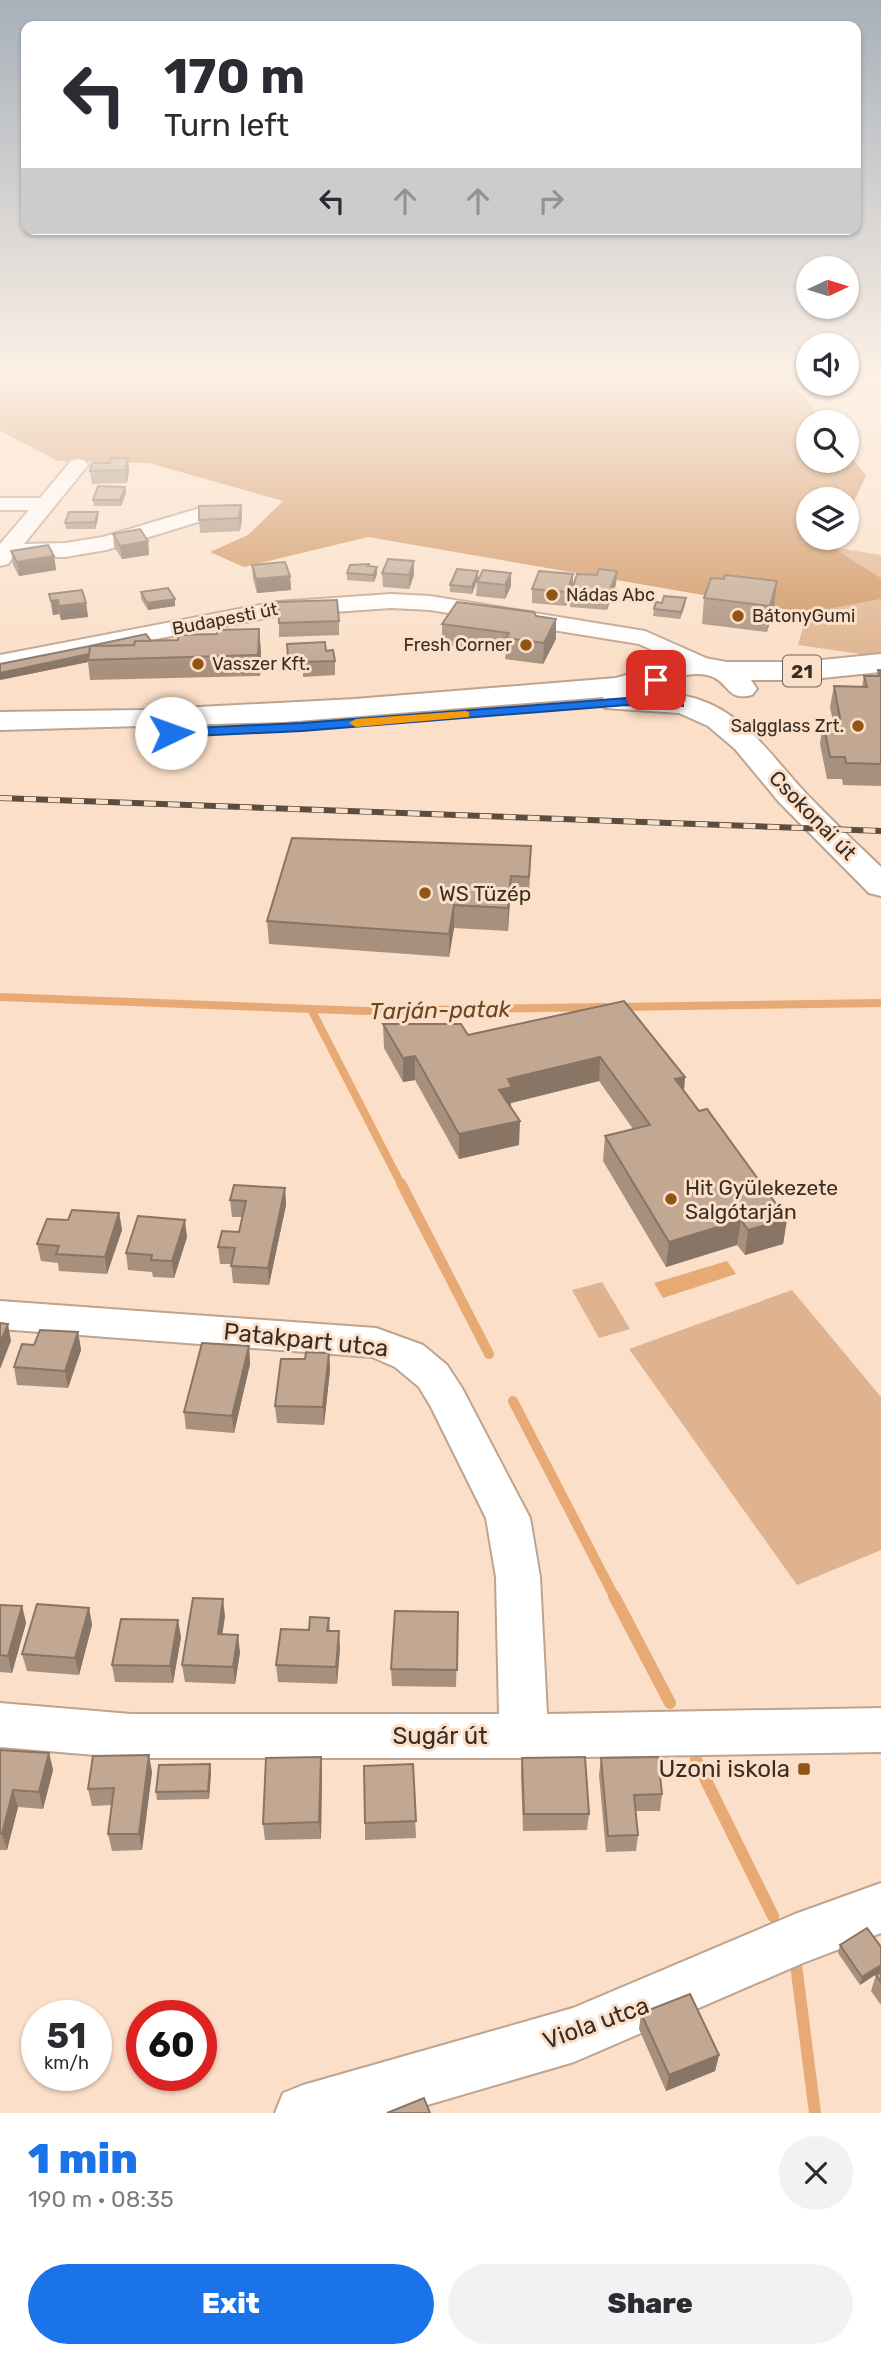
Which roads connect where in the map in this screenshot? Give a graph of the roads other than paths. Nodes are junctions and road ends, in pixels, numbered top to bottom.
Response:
1 (70, 475) edge
2 (0, 504) edge
3 (46, 504) junction
4 (200, 514) edge
5 (3, 553) edge
6 (0, 662) edge
7 (663, 663) junction
8 (881, 663) edge
9 (881, 674) edge
10 (725, 682) junction
11 (684, 705) junction
12 (0, 721) edge
13 (0, 737) edge
14 (746, 743) junction
15 (881, 886) edge
16 (0, 1315) edge
17 (0, 1725) edge
18 (881, 1730) edge
19 (524, 1736) junction
20 (881, 1908) edge
21 (303, 2113) edge

1 - 3 street
2 - 3 street
3 - 5 street
4 - 5 street
6 - 7 street, Budapesti út
7 - 10 main road, 21
7 - 11 main road
7 - 12 main road, 21
8 - 10 main road, 21
9 - 10 main road, 21
10 - 11 main road, 21
10 - 14 main road
11 - 13 main road, 21
11 - 14 main road
14 - 15 main road, Csokonai út
16 - 19 street, Patakpart utca
17 - 19 street, Sugár út
18 - 19 street, Sugár út
20 - 21 street, Viola utca

